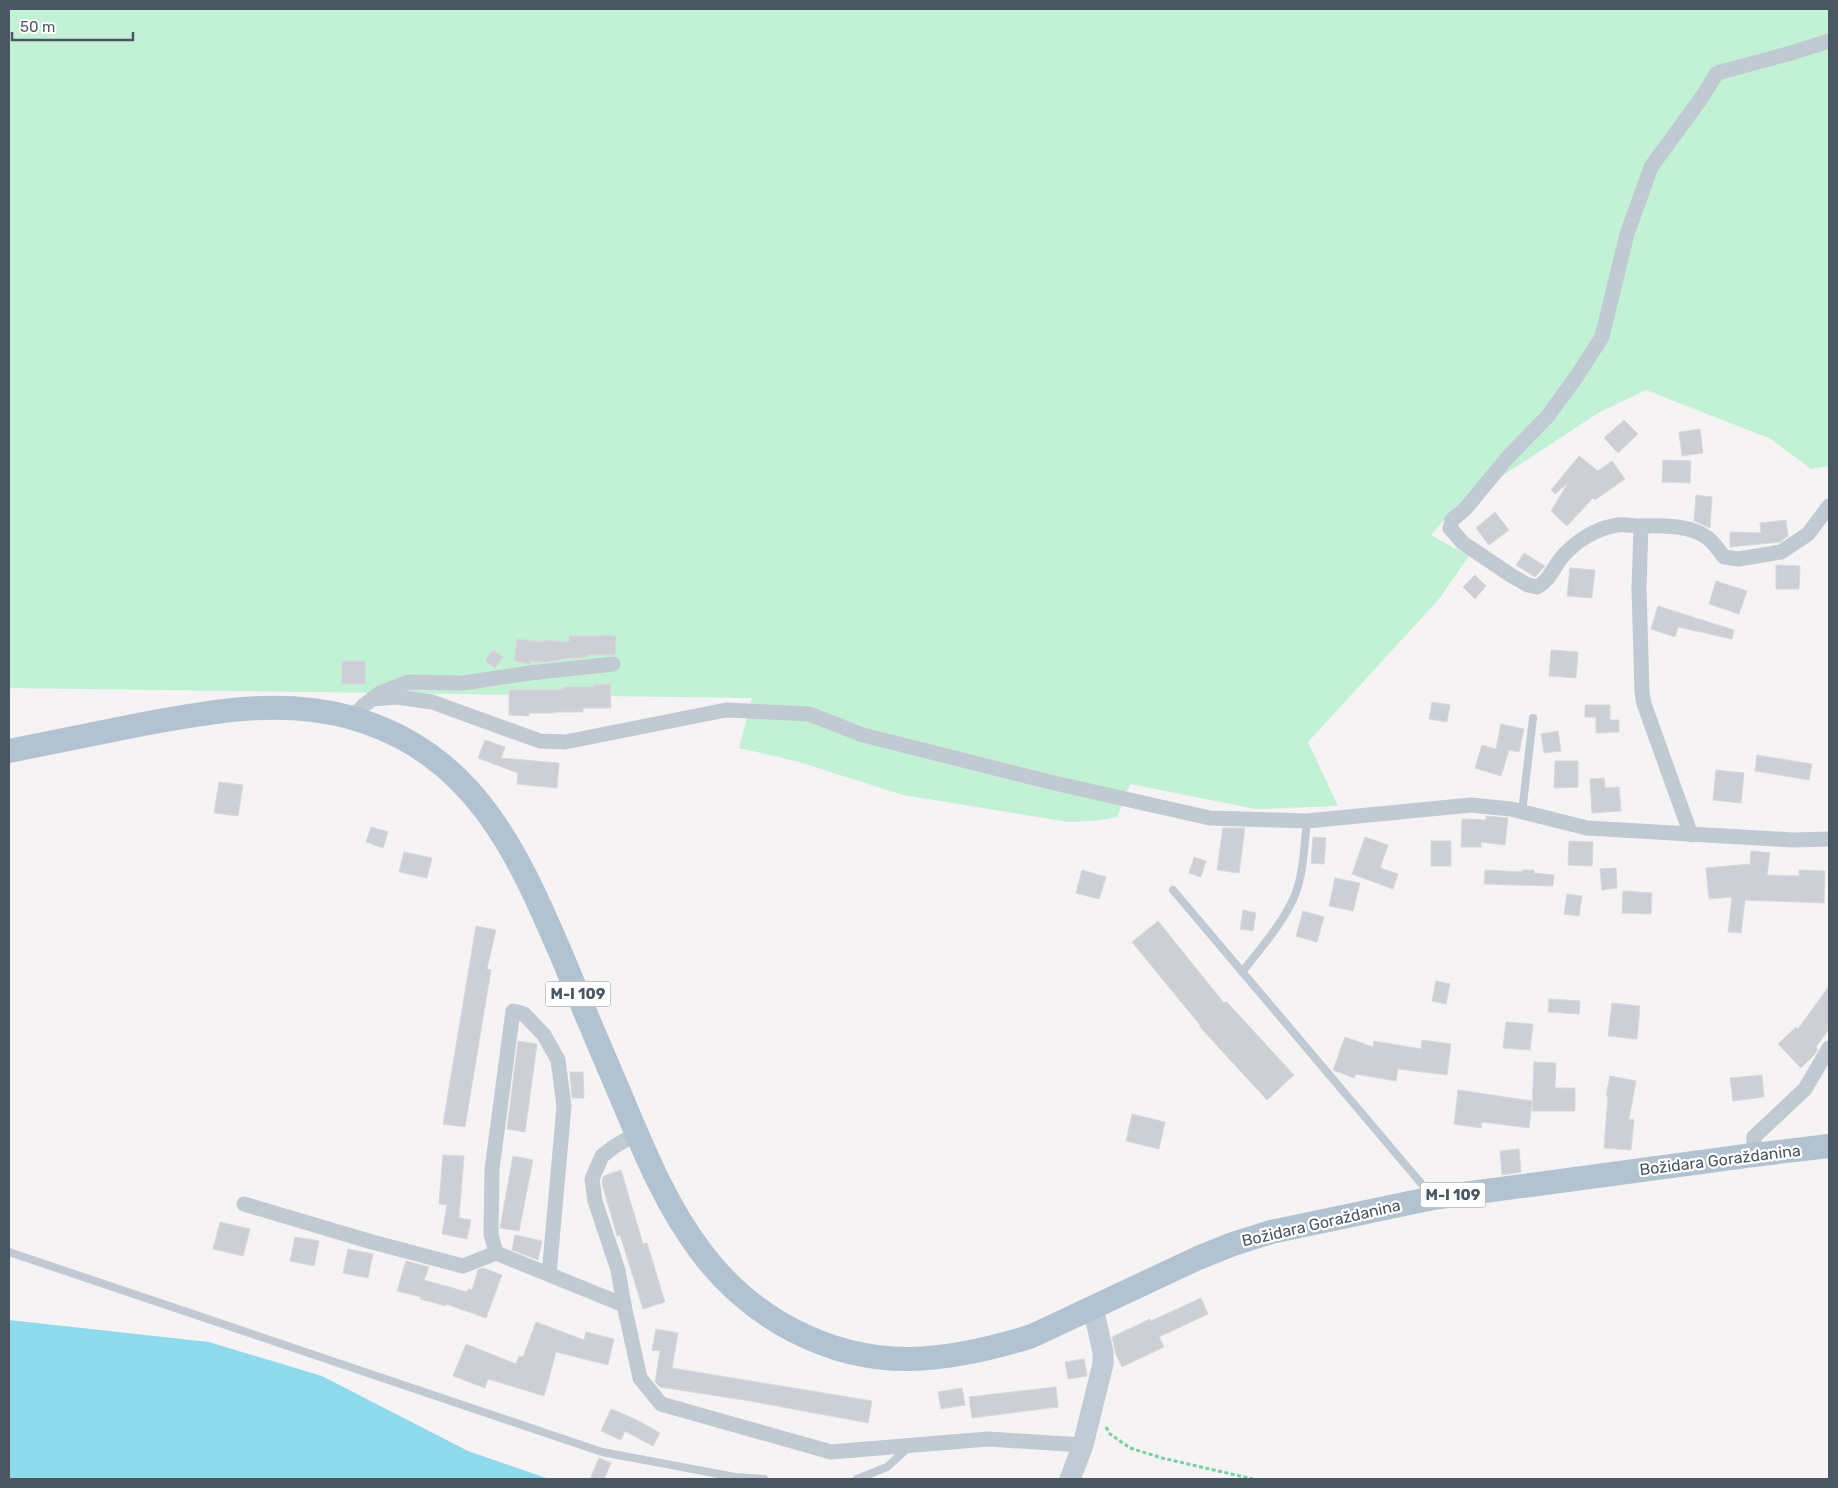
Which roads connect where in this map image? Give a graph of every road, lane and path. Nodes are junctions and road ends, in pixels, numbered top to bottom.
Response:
1 (1829, 42) edge
2 (1829, 506) edge
3 (1641, 526) junction
4 (613, 664) dead end
5 (372, 699) junction
6 (352, 718) junction
7 (1533, 718) dead end
8 (9, 751) edge
9 (1522, 812) junction
10 (1307, 821) junction
11 (1691, 835) junction
12 (1829, 839) edge
13 (1173, 890) dead end
14 (1242, 972) junction
15 (1829, 1048) edge
16 (636, 1134) junction
17 (1829, 1146) edge
18 (1752, 1155) junction
19 (1434, 1198) junction
20 (244, 1204) dead end
21 (9, 1252) edge
22 (496, 1253) junction
23 (549, 1275) junction
24 (624, 1305) junction
25 (1093, 1308) junction
26 (1105, 1426) dead end
27 (1083, 1445) junction
28 (910, 1446) junction
29 (764, 1479) edge
30 (858, 1479) edge
31 (1070, 1479) edge
32 (1253, 1479) edge

1 - 3 street
2 - 3 street
3 - 11 street
4 - 5 street
5 - 6 street
5 - 10 street
6 - 8 main road, M-I 109
6 - 16 main road, M-I 109
7 - 9 lane
9 - 10 street
9 - 11 street
10 - 14 lane
11 - 12 street
13 - 14 lane
14 - 19 lane
15 - 18 street
16 - 24 street
16 - 25 main road, M-I 109
17 - 18 main road, Božidara Goraždanina / M-I 109
18 - 19 main road, Božidara Goraždanina / M-I 109
19 - 25 main road, Božidara Goraždanina / M-I 109
20 - 22 street
21 - 29 lane
22 - 23 street
22 - 23 street
23 - 24 street
24 - 28 street
25 - 27 street
26 - 32 path
27 - 28 street
27 - 31 street
28 - 30 lane

